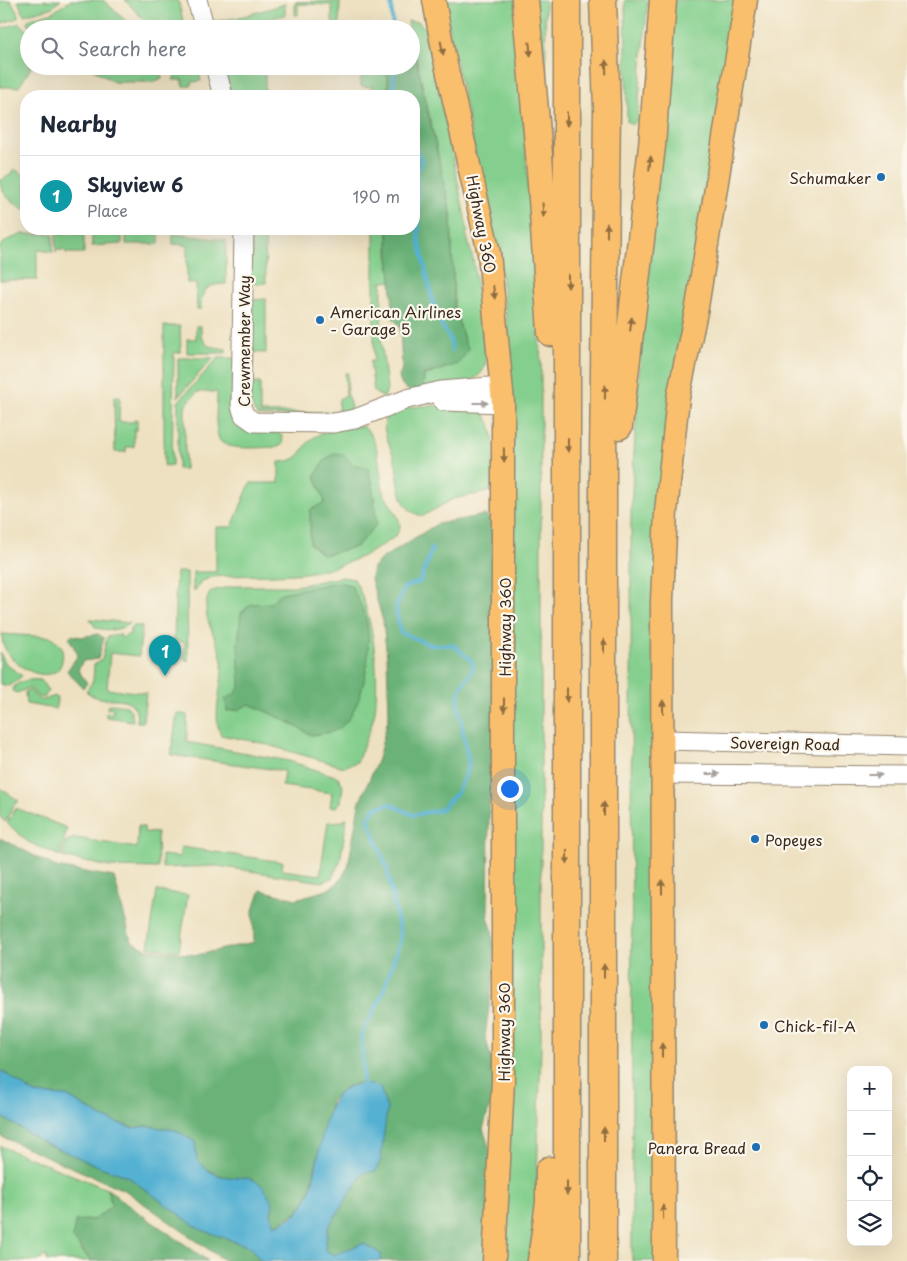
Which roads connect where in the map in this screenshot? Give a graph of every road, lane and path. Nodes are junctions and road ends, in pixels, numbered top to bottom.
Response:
1 (197, 0) edge
2 (434, 0) edge
3 (525, 0) edge
4 (567, 0) edge
5 (603, 0) edge
6 (664, 0) edge
7 (746, 0) edge
8 (203, 20) edge
9 (217, 75) edge
10 (221, 90) edge
11 (244, 235) edge
12 (503, 394) junction
13 (568, 396) junction
14 (603, 459) junction
15 (664, 740) junction
16 (907, 746) edge
17 (664, 774) junction
18 (907, 776) edge
19 (567, 1034) junction
20 (604, 1183) junction
21 (494, 1261) edge
22 (542, 1261) edge
23 (567, 1261) edge
24 (604, 1261) edge
25 (619, 1261) edge
26 (664, 1261) edge

1 - 8 street
2 -> 12 main road, Highway 360
3 -> 13 highway
4 -> 13 highway
14 -> 5 highway
14 -> 6 highway
15 -> 7 main road
9 - 10 street
11 - 12 street, Crewmember Way
12 -> 21 main road, Highway 360
13 -> 19 highway
20 -> 14 highway
15 - 16 street, Sovereign Road
15 - 17 main road
17 -> 18 street, Sovereign Road
26 -> 17 main road
19 - 22 highway
19 -> 23 highway
20 - 24 highway
20 - 25 highway

